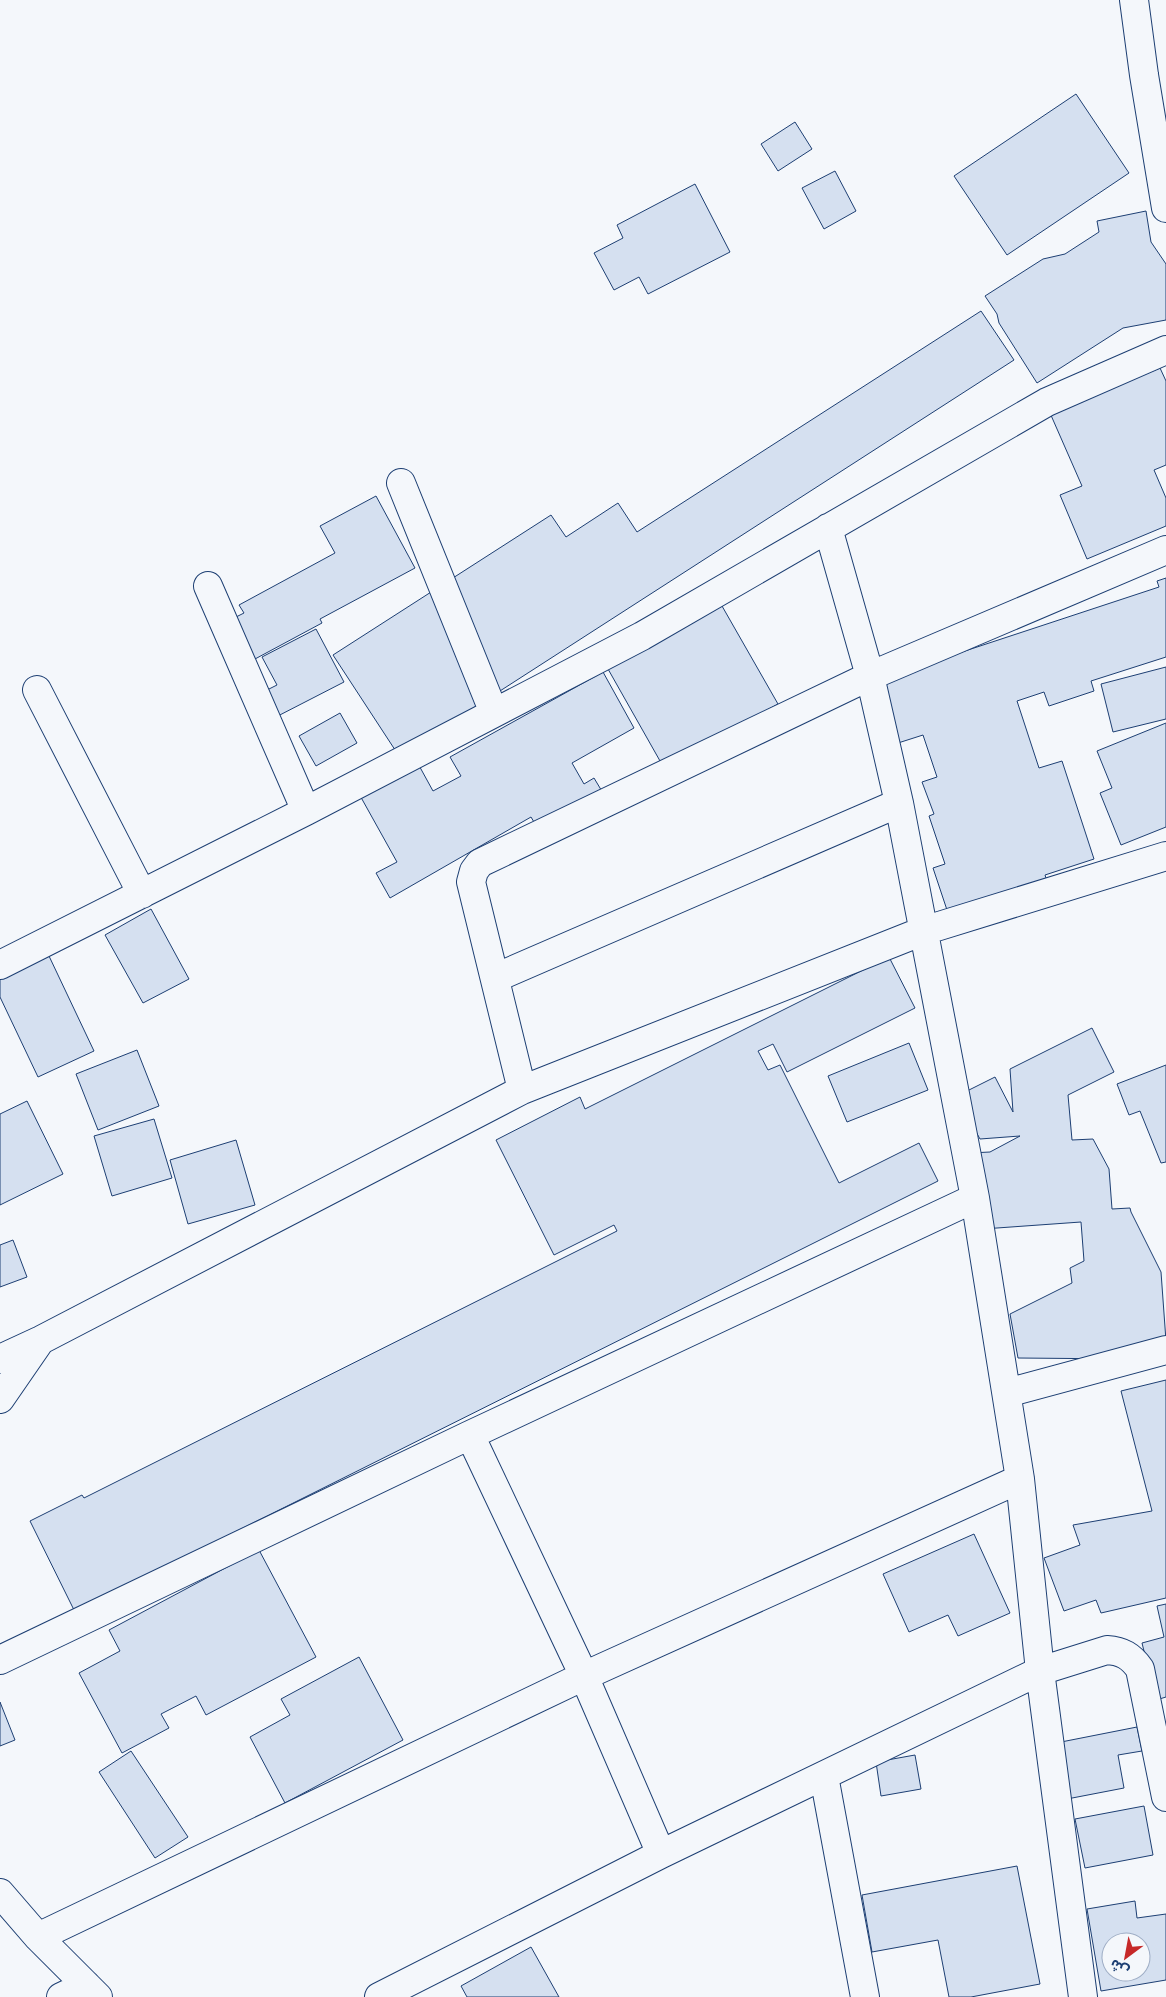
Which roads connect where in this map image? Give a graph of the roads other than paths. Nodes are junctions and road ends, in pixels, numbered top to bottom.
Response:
1 (1134, 0) edge
2 (1166, 208) edge
3 (1166, 350) edge
4 (401, 483) dead end
5 (828, 528) junction
6 (1166, 550) edge
7 (208, 586) dead end
8 (870, 676) junction
9 (37, 690) dead end
10 (494, 713) junction
11 (900, 803) junction
12 (306, 811) junction
13 (1166, 856) edge
14 (142, 894) junction
15 (923, 931) junction
16 (0, 965) edge
17 (495, 978) junction
18 (522, 1090) junction
19 (975, 1198) junction
20 (41, 1340) junction
21 (1166, 1350) edge
22 (0, 1359) edge
23 (1007, 1393) junction
24 (0, 1399) edge
25 (470, 1435) junction
26 (1020, 1479) junction
27 (0, 1660) edge
28 (1040, 1671) junction
29 (584, 1676) junction
30 (824, 1776) junction
31 (1166, 1797) edge
32 (661, 1854) junction
33 (0, 1893) edge
34 (38, 1937) junction
35 (92, 1991) edge
36 (61, 1997) edge
37 (379, 1997) edge
38 (866, 1997) edge
39 (1083, 1997) edge

1 - 2 street
3 - 5 street
4 - 10 street
5 - 8 street
5 - 10 street
6 - 8 street
7 - 12 street
8 - 11 street
8 - 17 street
9 - 14 street
10 - 12 street
11 - 15 street
11 - 17 street
12 - 14 street
13 - 15 street
14 - 16 street
15 - 18 street
15 - 19 street
17 - 18 street
18 - 20 street
19 - 23 street
19 - 25 street
20 - 22 street
20 - 24 street
21 - 23 street
23 - 26 street
25 - 27 street
25 - 29 street
26 - 28 street
26 - 29 street
28 - 30 street
28 - 31 street
28 - 39 street
29 - 32 street
29 - 34 street
30 - 32 street
30 - 38 street
32 - 37 street
33 - 34 street
34 - 35 street
35 - 36 street

